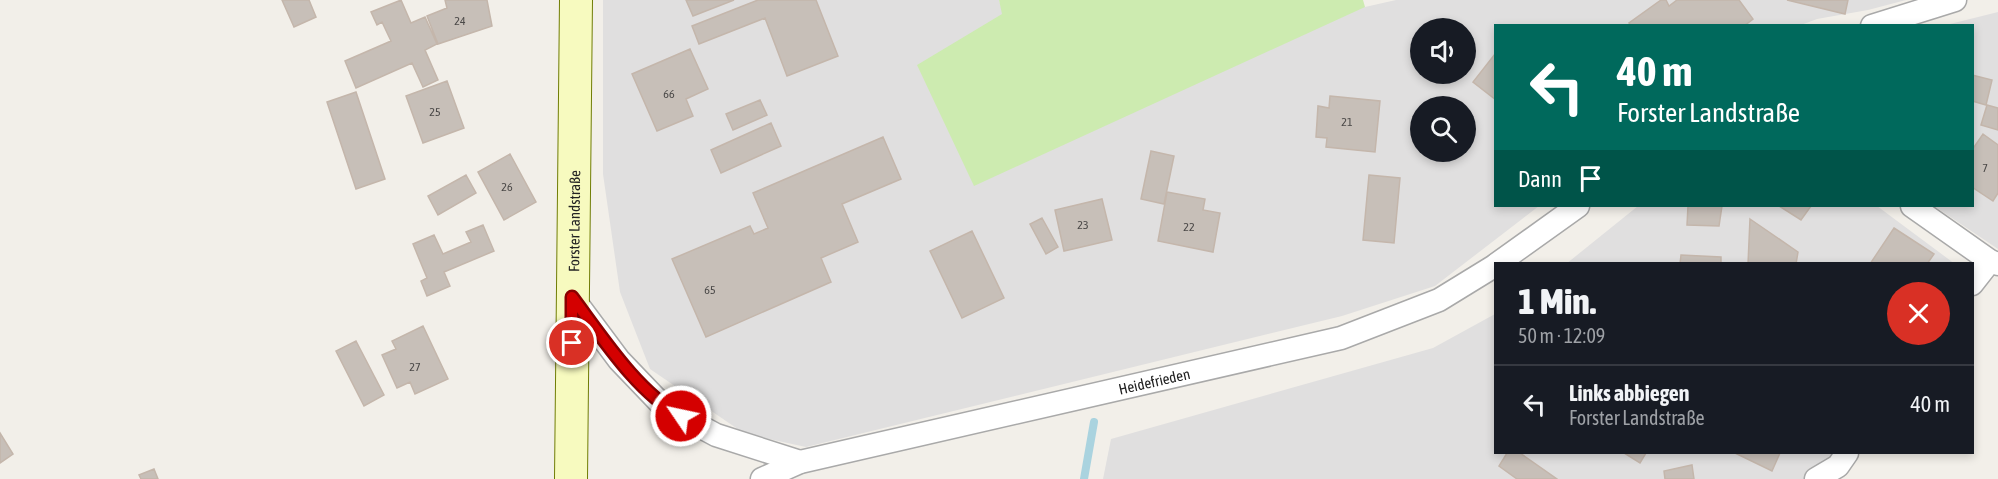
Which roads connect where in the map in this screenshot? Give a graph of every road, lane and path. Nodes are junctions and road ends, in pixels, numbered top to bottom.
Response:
1 (576, 0) edge
2 (1955, 0) edge
3 (1878, 24) edge
4 (1577, 207) edge
5 (1913, 207) edge
6 (1499, 262) edge
7 (1994, 262) edge
8 (1494, 265) edge
9 (1974, 282) edge
10 (572, 297) junction
11 (1846, 454) edge
12 (800, 462) junction
13 (570, 479) edge
14 (762, 479) edge
15 (1816, 479) edge

1 - 10 main road, Forster Landstraße
2 - 3 street
4 - 6 street, Heidefrieden
5 - 7 street
7 - 9 street
8 - 12 street, Heidefrieden
10 - 12 street
10 - 13 main road, Forster Landstraße
11 - 15 street
12 - 14 street, Heidefrieden

